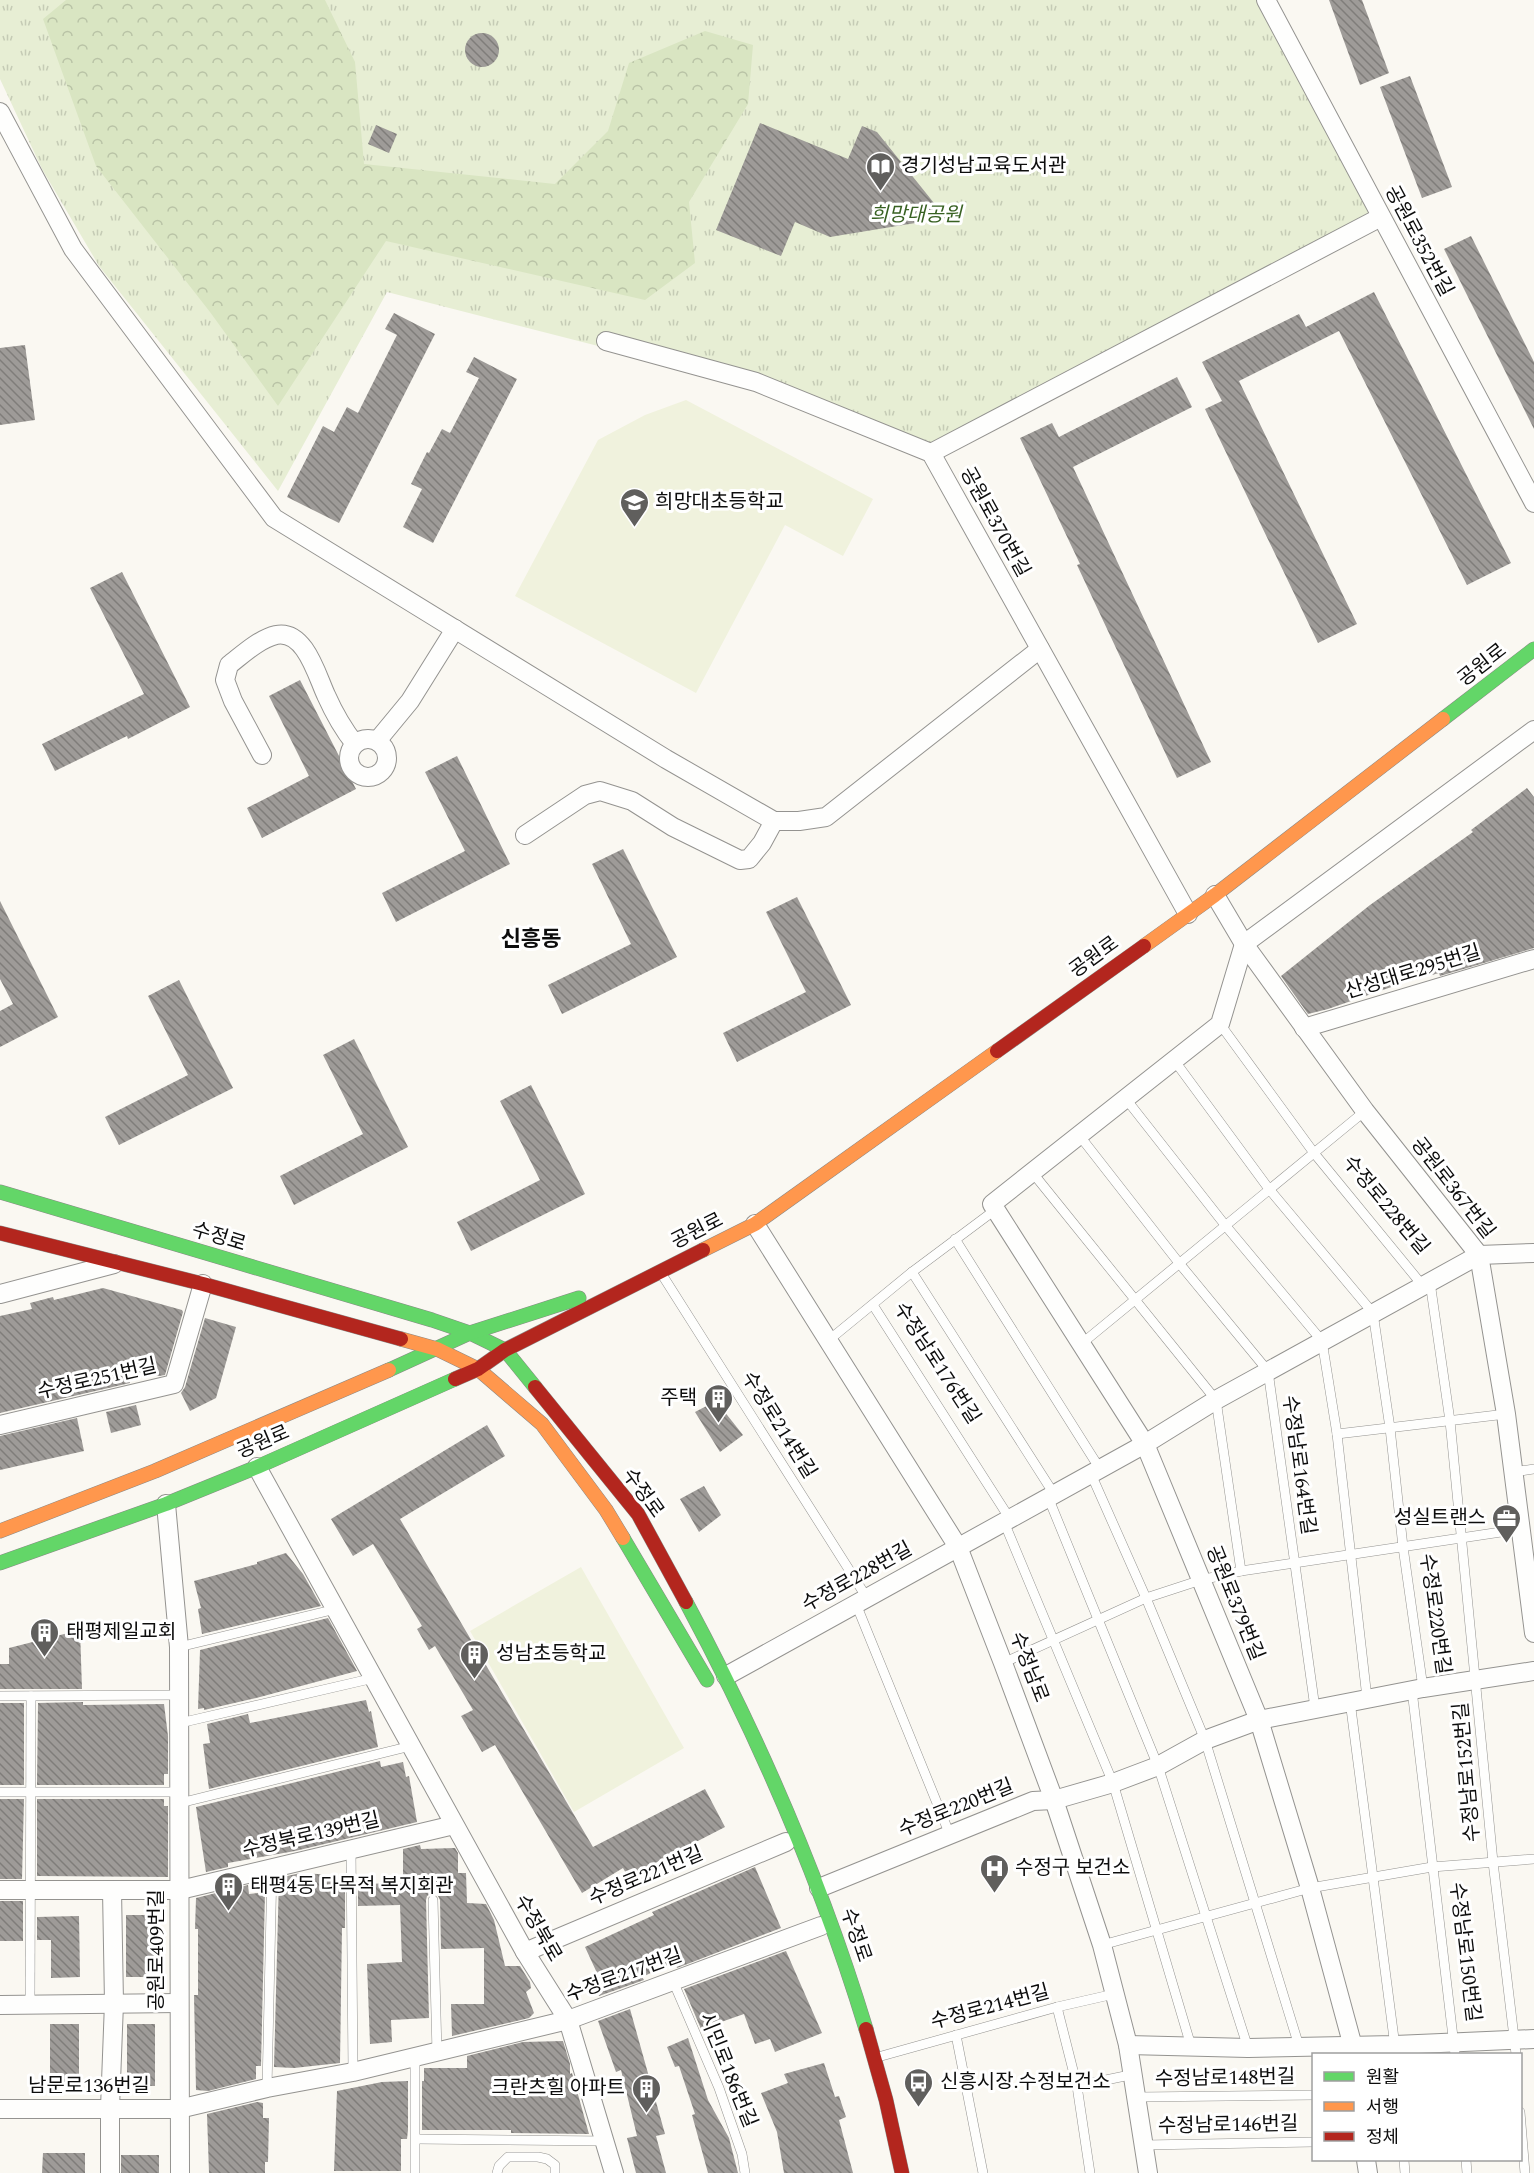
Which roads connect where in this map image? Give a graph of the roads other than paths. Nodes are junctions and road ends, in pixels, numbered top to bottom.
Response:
1 (1266, 0) edge
2 (0, 112) edge
3 (1381, 218) junction
4 (606, 340) dead end
5 (931, 453) junction
6 (1534, 503) edge
7 (455, 629) junction
8 (1040, 649) junction
9 (1534, 649) edge
10 (1534, 730) edge
11 (377, 741) junction
12 (355, 744) junction
13 (262, 755) dead end
14 (774, 821) junction
15 (525, 835) dead end
16 (1215, 895) junction
17 (1188, 914) junction
18 (1244, 944) junction
19 (1534, 959) edge
20 (1220, 1024) junction
21 (1304, 1028) junction
22 (1174, 1060) junction
23 (1126, 1099) junction
24 (1365, 1110) junction
25 (1078, 1135) junction
26 (1314, 1153) junction
27 (1032, 1172) junction
28 (1269, 1189) junction
29 (0, 1192) edge
30 (993, 1207) junction
31 (755, 1224) junction
32 (1225, 1225) junction
33 (0, 1233) edge
34 (955, 1239) junction
35 (1534, 1253) edge
36 (1479, 1255) junction
37 (1179, 1263) junction
38 (117, 1264) junction
39 (660, 1272) junction
40 (912, 1272) junction
41 (203, 1284) junction
42 (1426, 1284) junction
43 (0, 1294) edge
44 (1134, 1300) junction
45 (873, 1305) junction
46 (1373, 1313) junction
47 (470, 1333) junction
48 (829, 1340) junction
49 (1322, 1341) junction
50 (1080, 1345) junction
51 (437, 1349) junction
52 (505, 1350) junction
53 (478, 1368) junction
54 (1268, 1371) junction
55 (1216, 1400) junction
56 (1506, 1414) junction
57 (1450, 1421) junction
58 (0, 1425) edge
59 (1390, 1428) junction
60 (1337, 1434) junction
61 (1145, 1444) junction
62 (257, 1467) junction
63 (1534, 1469) edge
64 (1095, 1471) junction
65 (1513, 1472) junction
66 (1051, 1496) junction
67 (166, 1504) junction
68 (1007, 1520) junction
69 (1521, 1529) junction
70 (0, 1531) edge
71 (1461, 1538) junction
72 (958, 1547) junction
73 (1403, 1547) junction
74 (1350, 1555) junction
75 (0, 1563) edge
76 (1295, 1563) junction
77 (1241, 1571) junction
78 (1201, 1580) junction
79 (1146, 1598) junction
80 (861, 1601) junction
81 (336, 1609) junction
82 (1098, 1620) junction
83 (1534, 1633) edge
84 (1054, 1641) junction
85 (179, 1647) junction
86 (1003, 1663) junction
87 (1534, 1671) edge
88 (726, 1676) junction
89 (374, 1678) junction
90 (1477, 1678) junction
91 (1417, 1689) junction
92 (713, 1691) dead end
93 (179, 1695) junction
94 (0, 1696) edge
95 (31, 1696) junction
96 (1358, 1700) junction
97 (1315, 1708) junction
98 (1259, 1720) junction
99 (180, 1723) junction
100 (1205, 1740) junction
101 (411, 1746) junction
102 (1158, 1766) junction
103 (1113, 1783) junction
104 (31, 1791) junction
105 (0, 1792) edge
106 (180, 1797) junction
107 (1054, 1800) junction
108 (775, 1820) dead end
109 (454, 1825) junction
110 (950, 1834) junction
111 (786, 1842) junction
112 (351, 1849) junction
113 (1534, 1859) edge
114 (1493, 1862) junction
115 (272, 1867) junction
116 (1432, 1868) junction
117 (1373, 1876) junction
118 (819, 1888) junction
119 (1310, 1888) junction
120 (0, 1890) edge
121 (30, 1890) junction
122 (112, 1890) junction
123 (180, 1890) junction
124 (434, 1900) dead end
125 (1255, 1901) junction
126 (1207, 1917) junction
127 (821, 1926) junction
128 (1158, 1931) junction
129 (1102, 1945) junction
130 (525, 1952) junction
131 (673, 1981) junction
132 (1114, 1994) junction
133 (179, 2002) junction
134 (114, 2003) junction
135 (0, 2005) edge
136 (30, 2005) junction
137 (1057, 2007) junction
138 (568, 2020) junction
139 (956, 2035) junction
140 (1534, 2038) edge
141 (1128, 2045) junction
142 (1191, 2046) junction
143 (1299, 2046) junction
144 (1516, 2047) edge
145 (1248, 2048) junction
146 (1454, 2049) edge
147 (1354, 2050) edge
148 (1395, 2050) edge
149 (437, 2053) junction
150 (415, 2058) junction
151 (876, 2058) junction
152 (353, 2072) junction
153 (1134, 2078) junction
154 (1077, 2086) junction
155 (267, 2088) junction
156 (1312, 2095) edge
157 (1138, 2097) junction
158 (110, 2108) junction
159 (0, 2109) edge
160 (179, 2109) junction
161 (1522, 2127) edge
162 (416, 2139) junction
163 (605, 2141) junction
164 (1312, 2142) edge
165 (1144, 2145) junction
166 (110, 2173) edge
167 (180, 2173) edge
168 (415, 2173) edge
169 (498, 2173) edge
170 (555, 2173) edge
171 (614, 2173) edge
172 (745, 2173) edge
173 (889, 2173) edge
174 (902, 2173) edge
175 (983, 2173) edge
176 (1090, 2173) edge
177 (1148, 2173) edge
178 (1525, 2173) edge

1 - 3 street, 공원로352번길
2 - 7 street
3 - 5 street
3 - 6 street, 공원로352번길
4 - 5 street
5 - 8 street, 공원로370번길
7 - 11 street
7 - 14 street
8 - 14 street
8 - 17 street, 공원로370번길
9 - 16 main road, 공원로
10 - 18 street
11 - 12 street
11 - 12 street
12 - 13 street
14 - 15 street
16 - 17 main road, 공원로
16 - 18 street, 공원로367번길
17 - 31 main road, 공원로
18 - 20 street
18 - 21 street, 공원로367번길
19 - 21 street, 산성대로295번길
20 - 22 street, 수정남로176번길
20 - 26 lane
21 - 24 street, 공원로367번길
22 - 23 street, 수정남로176번길
22 - 28 lane
23 - 25 street, 수정남로176번길
23 - 32 lane
24 - 26 lane
24 - 36 street, 공원로367번길
25 - 27 street, 수정남로176번길
25 - 37 lane
26 - 28 lane
26 - 42 lane, 수정로228번길
27 - 30 street, 수정남로176번길
27 - 44 lane
28 - 32 lane
28 - 46 lane
29 - 47 main road, 수정로
30 - 34 lane, 수정남로176번길
30 - 50 street, 공원로379번길
31 - 39 main road, 공원로
31 - 48 street, 수정남로
32 - 37 lane
32 - 49 lane
33 - 38 main road, 수정로
34 - 40 lane, 수정남로176번길
34 - 64 lane
35 - 36 street
36 - 42 street, 수정로228번길
36 - 56 street, 공원로367번길
37 - 44 lane
37 - 54 lane
38 - 41 main road, 수정로
38 - 43 street
39 - 47 main road, 공원로
39 - 52 main road, 공원로
39 - 80 lane, 수정로214번길
40 - 45 lane, 수정남로176번길
40 - 66 lane, 수정남로176번길
41 - 51 main road, 수정로
41 - 58 street, 수정로251번길
42 - 46 street, 수정로228번길
42 - 57 lane, 수정로228번길
44 - 50 lane
44 - 55 lane
45 - 48 lane, 수정남로176번길
45 - 68 lane, 수정남로176번길
46 - 49 street, 수정로228번길
46 - 59 lane
47 - 51 main road, 공원로
47 - 52 main road, 수정로
48 - 72 street, 수정남로
49 - 54 street, 수정로228번길
49 - 60 lane
50 - 61 street, 공원로379번길
51 - 53 main road, 수정로
51 - 70 main road, 공원로
52 - 53 main road, 공원로
52 - 88 main road, 수정로
53 - 62 main road, 공원로
53 - 92 main road, 수정로
54 - 55 street, 수정로228번길
54 - 76 lane, 수정남로164번길
55 - 61 street, 수정로228번길
55 - 77 lane
56 - 57 lane
56 - 65 street, 공원로367번길
57 - 59 lane
57 - 71 lane
59 - 60 lane
59 - 73 lane
60 - 74 lane, 수정남로164번길
61 - 64 street, 수정로228번길
61 - 78 street, 공원로379번길
62 - 67 main road, 공원로
62 - 81 street, 수정북로
63 - 65 lane
64 - 66 street, 수정로228번길
64 - 79 lane
65 - 69 street, 공원로367번길
66 - 68 street, 수정로228번길
66 - 82 lane
67 - 75 main road, 공원로
67 - 85 street, 공원로409번길
68 - 72 street, 수정로228번길
68 - 84 lane
69 - 71 lane, 수정남로164번길
69 - 83 street, 공원로367번길
71 - 73 lane, 수정남로164번길
71 - 90 lane, 수정로220번길
72 - 80 street, 수정로228번길
72 - 86 street, 수정남로
73 - 74 lane, 수정남로164번길
73 - 91 lane, 수정로220번길
74 - 76 lane, 수정남로164번길
74 - 96 lane
76 - 77 lane, 수정남로164번길
76 - 97 lane
77 - 78 lane, 수정남로164번길
78 - 79 lane, 수정남로164번길
78 - 98 street, 공원로379번길
79 - 82 lane, 수정남로164번길
79 - 100 lane
80 - 88 street, 수정로228번길
80 - 110 lane, 수정로214번길
81 - 85 lane
81 - 89 street, 수정북로
82 - 84 lane, 수정남로164번길
82 - 102 lane
84 - 86 lane, 수정남로164번길
84 - 103 lane
85 - 93 street, 공원로409번길
86 - 107 street, 수정남로
87 - 90 street, 수정로220번길
88 - 118 main road, 수정로
89 - 99 lane
89 - 101 street, 수정북로
90 - 91 street, 수정로220번길
90 - 114 lane, 수정남로152번길
91 - 96 street, 수정로220번길
91 - 116 lane
93 - 95 lane
93 - 99 street, 공원로409번길
94 - 95 lane
95 - 104 lane
96 - 97 street, 수정로220번길
96 - 117 lane
97 - 98 street, 수정로220번길
98 - 100 street, 수정로220번길
98 - 119 street, 공원로379번길
99 - 106 street, 공원로409번길
100 - 102 street, 수정로220번길
100 - 125 lane
101 - 106 lane
101 - 109 street, 수정북로
102 - 103 street, 수정로220번길
102 - 126 lane
103 - 107 street, 수정로220번길
103 - 128 lane
104 - 105 lane
104 - 106 lane
104 - 121 lane
106 - 123 street, 공원로409번길
107 - 110 street, 수정로220번길
107 - 129 street, 수정남로
108 - 111 main road, 수정로
109 - 112 street, 수정북로139번길
109 - 130 street, 수정북로
110 - 118 street, 수정로220번길
111 - 127 main road, 수정로
111 - 130 street, 수정로221번길
112 - 115 street, 수정북로139번길
112 - 152 lane
113 - 114 lane, 수정남로152번길
114 - 116 lane, 수정남로152번길
114 - 144 lane, 수정남로150번길
115 - 123 street, 수정북로139번길
115 - 155 lane
116 - 117 lane, 수정남로152번길
116 - 146 lane, 수정남로150번길
117 - 119 lane, 수정남로152번길
117 - 148 lane
118 - 151 main road, 수정로
119 - 125 lane, 수정남로152번길
119 - 147 street, 공원로379번길
120 - 121 street, 수정북로139번길
121 - 122 street, 수정북로139번길
121 - 136 lane
122 - 123 street, 수정북로139번길
122 - 134 street
123 - 133 street, 공원로409번길
124 - 149 lane
125 - 126 lane, 수정남로152번길
125 - 143 lane
126 - 128 lane, 수정남로152번길
126 - 145 lane
127 - 131 street, 수정로217번길
127 - 173 main road, 수정로
128 - 129 lane, 수정남로152번길
128 - 142 lane
129 - 132 street, 수정남로
130 - 138 street, 수정북로
131 - 138 street, 수정로217번길
131 - 172 lane, 시민로186번길
132 - 137 lane, 수정로214번길
132 - 141 street, 수정남로
133 - 134 street
133 - 160 street, 공원로409번길
134 - 136 street
134 - 158 street
135 - 136 street
137 - 139 lane, 수정로214번길
137 - 154 lane
138 - 149 street, 수정로217번길
138 - 163 street, 수정북로
139 - 151 lane, 수정로214번길
139 - 175 lane
140 - 144 street, 수정남로150번길
141 - 142 street, 수정남로150번길
141 - 153 street, 수정남로
142 - 145 street, 수정남로150번길
143 - 145 street, 수정남로150번길
143 - 147 street, 수정남로150번길
144 - 146 street, 수정남로150번길
146 - 148 street, 수정남로150번길
147 - 148 street, 수정남로150번길
149 - 150 street, 수정로217번길
150 - 152 street, 수정로217번길
150 - 162 lane
151 - 174 main road, 수정로
152 - 155 street, 수정로217번길
153 - 154 lane
153 - 157 street, 수정남로
154 - 176 lane
155 - 160 street, 수정로217번길
156 - 157 lane, 수정남로148번길
157 - 165 street, 수정남로
158 - 159 street, 남문로136번길
158 - 160 street, 남문로136번길
158 - 166 street
160 - 167 street, 공원로409번길
161 - 178 lane
162 - 163 lane
162 - 168 lane
163 - 171 street, 수정북로
164 - 165 lane, 수정남로146번길
165 - 177 street, 수정남로
169 - 170 lane

